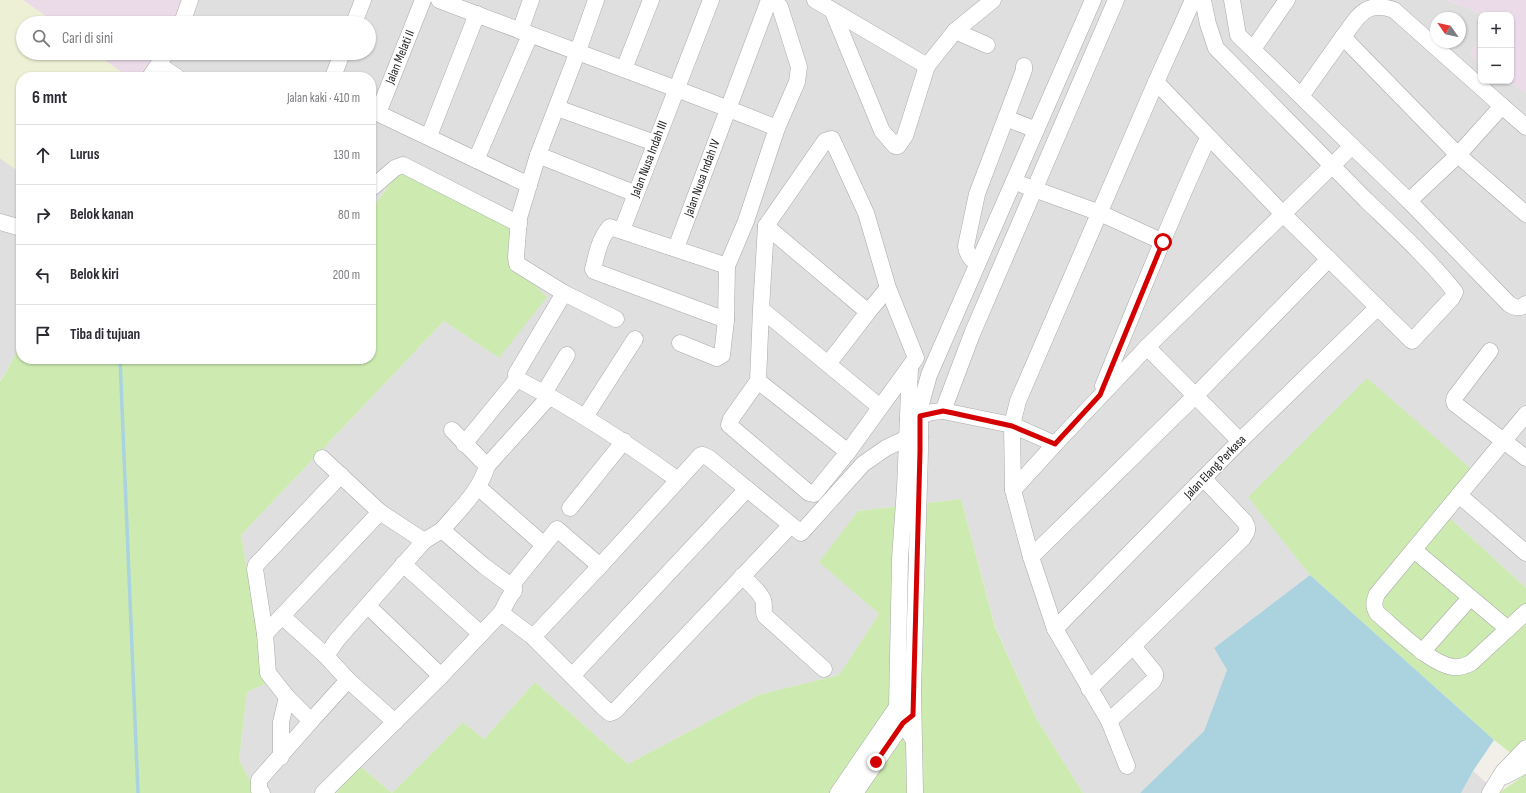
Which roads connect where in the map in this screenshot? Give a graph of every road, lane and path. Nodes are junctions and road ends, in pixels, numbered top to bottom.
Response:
1 (190, 0) edge
2 (363, 0) edge
3 (422, 0) edge
4 (439, 0) edge
5 (531, 0) edge
6 (596, 0) edge
7 (651, 0) edge
8 (711, 0) edge
9 (769, 0) edge
10 (774, 0) edge
11 (815, 0) edge
12 (993, 0) edge
13 (1092, 0) edge
14 (1116, 0) edge
15 (1193, 0) edge
16 (1203, 0) edge
17 (1232, 0) edge
18 (1287, 0) edge
19 (833, 12) junction
20 (476, 14) junction
21 (184, 16) edge
22 (357, 16) edge
23 (955, 31) junction
24 (525, 33) junction
25 (1343, 37) junction
26 (988, 45) dead end
27 (1253, 49) junction
28 (578, 51) junction
29 (339, 60) edge
30 (158, 65) edge
31 (927, 66) junction
32 (1024, 66) dead end
33 (624, 69) junction
34 (169, 72) edge
35 (335, 72) edge
36 (1156, 82) junction
37 (676, 89) junction
38 (1301, 96) junction
39 (376, 106) edge
40 (1502, 106) junction
41 (557, 108) junction
42 (728, 108) junction
43 (376, 112) edge
44 (1006, 118) junction
45 (1526, 127) edge
46 (777, 128) junction
47 (1036, 130) junction
48 (429, 136) junction
49 (1208, 138) junction
50 (655, 143) junction
51 (1352, 146) junction
52 (538, 155) junction
53 (1458, 155) junction
54 (476, 160) junction
55 (1333, 165) junction
56 (1014, 182) junction
57 (376, 184) edge
58 (529, 185) junction
59 (1033, 190) junction
60 (636, 194) junction
61 (1409, 201) junction
62 (1100, 213) junction
63 (1283, 214) junction
64 (1526, 214) edge
65 (0, 222) edge
66 (519, 224) junction
67 (766, 226) junction
68 (16, 227) edge
69 (622, 230) junction
70 (1163, 242) junction
71 (676, 248) junction
72 (1329, 259) junction
73 (977, 264) junction
74 (727, 266) junction
75 (888, 288) junction
76 (564, 293) junction
77 (1526, 304) edge
78 (1377, 308) junction
79 (761, 310) junction
80 (868, 312) junction
81 (616, 319) dead end
82 (726, 320) junction
83 (951, 324) junction
84 (972, 334) junction
85 (635, 339) dead end
86 (680, 343) dead end
87 (1147, 346) junction
88 (1490, 351) dead end
89 (567, 355) dead end
90 (939, 355) junction
91 (913, 363) junction
92 (828, 364) junction
93 (517, 379) junction
94 (758, 381) junction
95 (546, 395) junction
96 (1100, 395) junction
97 (1195, 396) junction
98 (880, 407) junction
99 (943, 411) junction
100 (1526, 414) edge
101 (585, 417) junction
102 (914, 418) junction
103 (1012, 426) junction
104 (452, 430) dead end
105 (914, 438) junction
106 (624, 441) junction
107 (1240, 441) junction
108 (1504, 441) junction
109 (464, 444) junction
110 (1055, 444) junction
111 (848, 452) junction
112 (322, 458) dead end
113 (1526, 458) edge
114 (487, 466) junction
115 (341, 475) junction
116 (1204, 478) junction
117 (678, 480) junction
118 (478, 487) junction
119 (747, 489) junction
120 (1013, 490) junction
121 (1459, 494) junction
122 (570, 508) dead end
123 (380, 512) junction
124 (791, 525) junction
125 (442, 530) junction
126 (424, 541) junction
127 (544, 545) junction
128 (1414, 550) junction
129 (1526, 553) edge
130 (1031, 557) junction
131 (403, 564) junction
132 (600, 566) junction
133 (742, 576) junction
134 (511, 586) junction
135 (1470, 598) junction
136 (368, 606) junction
137 (1526, 612) edge
138 (501, 613) junction
139 (282, 616) junction
140 (1055, 629) junction
141 (1508, 629) junction
142 (265, 634) junction
143 (481, 634) junction
144 (533, 637) junction
145 (1134, 646) junction
146 (1422, 652) junction
147 (326, 656) junction
148 (824, 670) dead end
149 (441, 676) junction
150 (572, 676) junction
151 (348, 680) junction
152 (913, 689) junction
153 (1089, 689) junction
154 (286, 697) junction
155 (897, 707) junction
156 (908, 719) junction
157 (311, 720) junction
158 (1108, 721) junction
159 (396, 722) junction
160 (1526, 748) edge
161 (281, 757) junction
162 (1526, 765) edge
163 (1127, 766) dead end
164 (1500, 779) junction
165 (262, 793) edge
166 (323, 793) edge
167 (838, 793) edge
168 (855, 793) edge
169 (915, 793) edge
170 (1490, 793) edge

1 - 21 street
2 - 22 street
3 - 39 street, Jalan Melati II
4 - 20 street
5 - 24 street
6 - 28 street
7 - 33 street
8 - 37 street, Jalan Nusa Indah III
9 - 42 street, Jalan Nusa Indah IV
10 - 46 street
11 - 19 street
12 - 23 street
13 - 47 street
14 - 59 street
15 - 36 street
16 - 55 street
17 - 27 street
18 - 27 street
19 - 31 street
19 - 31 street
20 - 24 street
20 - 48 street
23 - 26 street
23 - 31 street
24 - 28 street
24 - 54 street
25 - 38 street
25 - 40 street
25 - 53 street
27 - 38 street
28 - 33 street
28 - 41 street
29 - 35 street
30 - 34 street
32 - 44 street
33 - 37 street
36 - 49 street
36 - 62 street
37 - 42 street
37 - 50 street, Jalan Nusa Indah III
38 - 51 street
40 - 45 street
40 - 53 street
41 - 50 street
41 - 52 street
42 - 46 street
42 - 71 street, Jalan Nusa Indah IV
43 - 48 street
44 - 47 street
44 - 73 street
46 - 74 street
47 - 56 street
48 - 54 street
49 - 63 street
49 - 70 street
50 - 60 street, Jalan Nusa Indah III
51 - 55 street
51 - 61 street
52 - 58 street
52 - 60 street
53 - 61 street
53 - 64 street
54 - 58 street
55 - 63 street
55 - 78 street
56 - 59 street
56 - 73 street
57 - 66 street
58 - 66 street
59 - 62 street
59 - 84 street
60 - 69 street, Jalan Nusa Indah III
61 - 77 street
62 - 70 street
62 - 103 street
63 - 72 street
63 - 87 street
65 - 68 street
66 - 76 street
67 - 75 street
67 - 79 street
67 - 80 street
69 - 71 street
69 - 82 street
70 - 96 street
71 - 74 street
72 - 78 street
72 - 97 street
73 - 83 street
74 - 82 street
75 - 80 street
75 - 91 street
76 - 81 street
76 - 93 street
78 - 107 street, Jalan Elang Perkasa
79 - 92 street
79 - 94 street
80 - 92 street
82 - 86 street
83 - 84 street
83 - 90 street
84 - 99 street
85 - 101 street
87 - 96 street
87 - 97 street
88 - 108 street
89 - 95 street
90 - 91 street
90 - 102 street
91 - 98 street
91 - 102 street
92 - 98 street
93 - 95 street
93 - 109 street
94 - 111 street
94 - 111 street
95 - 101 street
95 - 114 street
96 - 110 street
97 - 107 street
97 - 130 street
98 - 111 street
99 - 102 street
99 - 103 street
100 - 108 street
101 - 106 street
102 - 105 street
103 - 110 street
103 - 120 street
104 - 109 street
105 - 124 street
105 - 152 street
105 - 155 street
106 - 117 street
106 - 122 street
107 - 116 street, Jalan Elang Perkasa
108 - 113 street
108 - 121 street
109 - 114 street
110 - 120 street
112 - 115 street
114 - 118 street
115 - 123 street
115 - 142 street
116 - 140 street, Jalan Elang Perkasa
116 - 145 street
117 - 119 street
117 - 132 street
118 - 125 street
118 - 127 street
119 - 124 street
119 - 150 street
120 - 130 street
121 - 128 street
121 - 129 street
123 - 126 street
123 - 139 street
124 - 133 street
125 - 126 street
125 - 134 street
126 - 131 street
127 - 132 street
127 - 134 street
128 - 135 street
128 - 146 street
130 - 140 street
131 - 136 street
131 - 143 street
132 - 144 street
133 - 148 street
133 - 150 street
134 - 138 street
135 - 141 street
135 - 146 street
136 - 147 street
136 - 149 street
137 - 141 street
138 - 143 street
138 - 144 street
139 - 142 street
139 - 147 street
140 - 153 street
141 - 146 street
142 - 154 street
143 - 149 street
144 - 150 street
145 - 153 street
145 - 158 street
147 - 151 street
149 - 159 street
151 - 157 street
151 - 159 street
152 - 155 street
152 - 156 street
153 - 158 street
154 - 157 street
154 - 161 street
155 - 156 street
155 - 167 street
156 - 168 street
156 - 169 street
157 - 161 street
158 - 163 street
159 - 166 street
160 - 164 street
161 - 165 street
162 - 164 street
164 - 170 street

